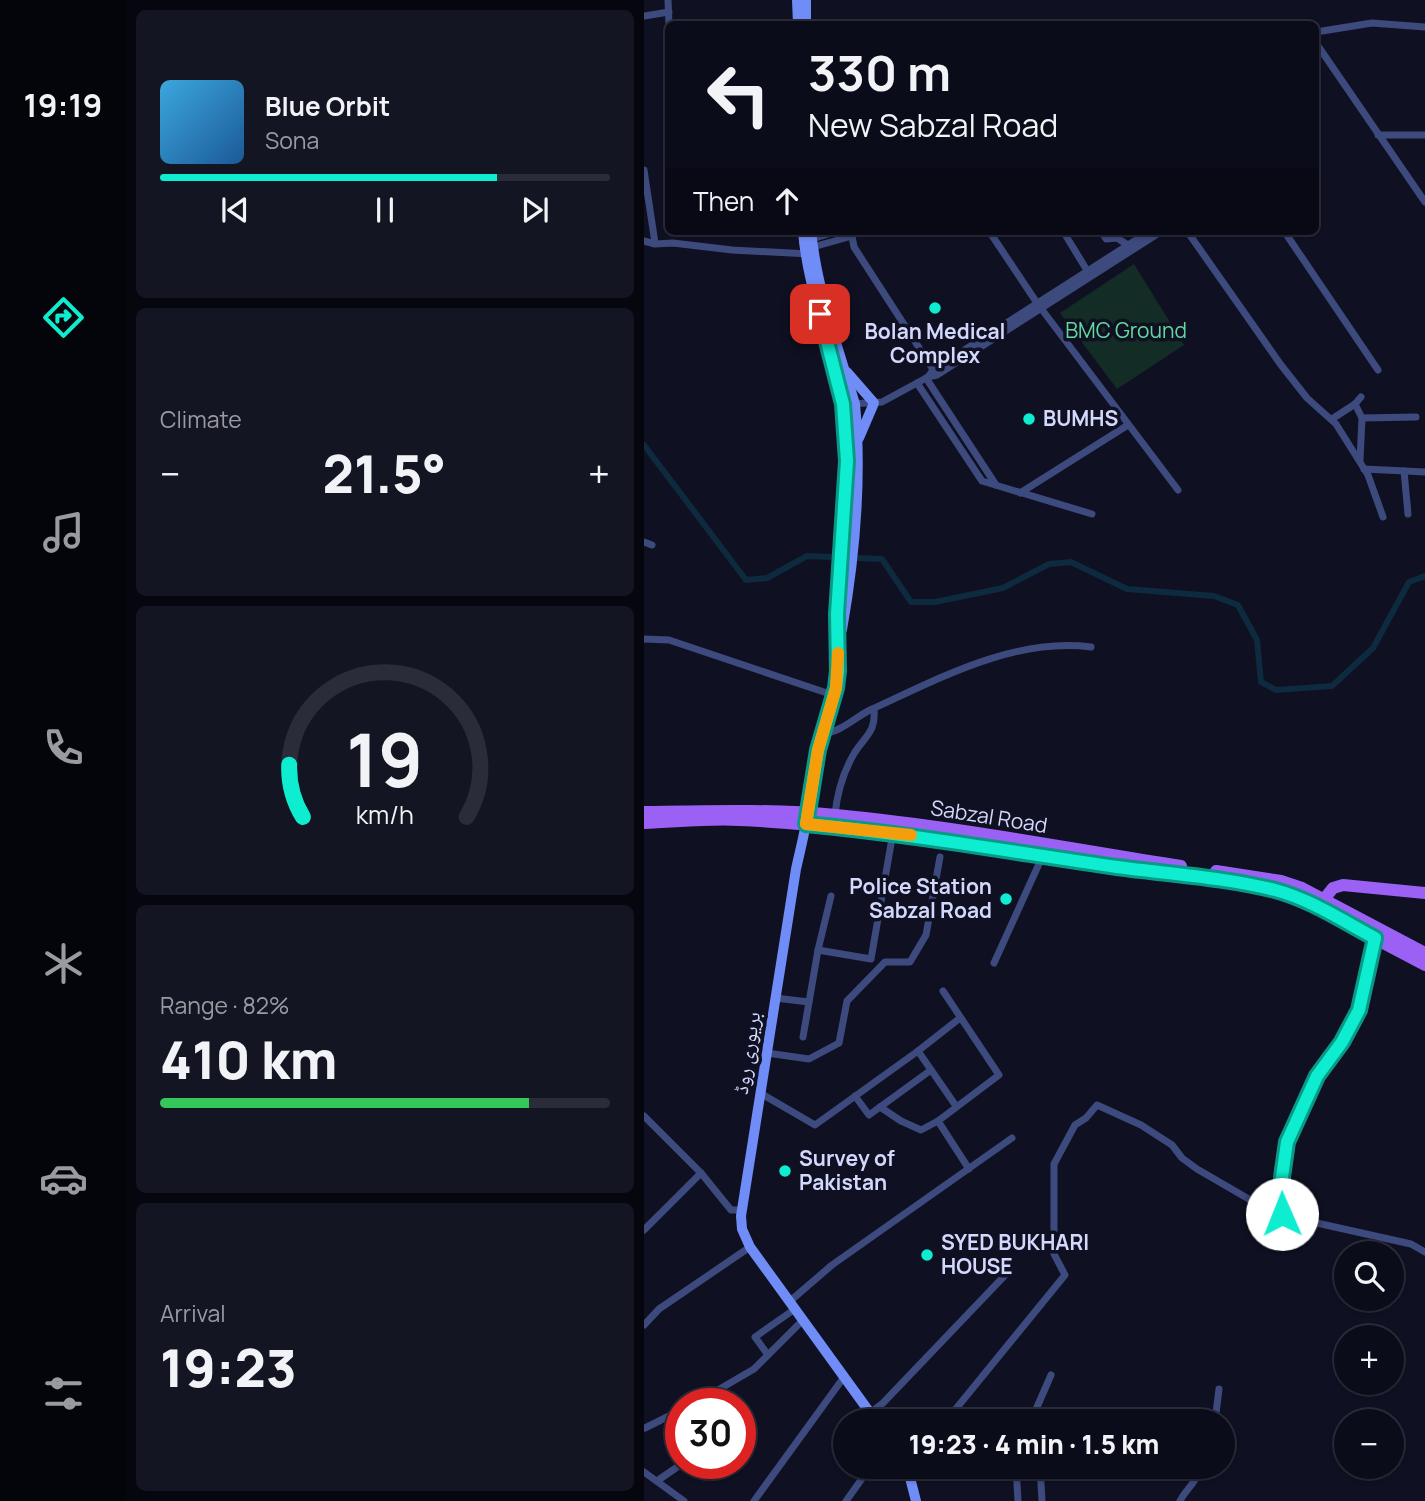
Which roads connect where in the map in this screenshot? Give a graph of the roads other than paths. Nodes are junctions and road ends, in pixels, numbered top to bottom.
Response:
1 (668, 0) edge
2 (797, 0) edge
3 (806, 0) edge
4 (668, 12) junction
5 (644, 16) edge
6 (669, 21) edge
7 (798, 21) edge
8 (806, 21) edge
9 (1425, 27) edge
10 (1319, 32) edge
11 (1319, 47) edge
12 (1378, 135) junction
13 (1425, 135) edge
14 (644, 170) edge
15 (1425, 202) edge
16 (673, 235) edge
17 (829, 235) edge
18 (843, 235) edge
19 (851, 235) edge
20 (992, 235) edge
21 (1065, 235) edge
22 (1104, 235) edge
23 (1144, 235) edge
24 (1155, 235) edge
25 (1190, 235) edge
26 (1287, 235) edge
27 (644, 241) edge
28 (655, 243) junction
29 (673, 243) junction
30 (810, 243) edge
31 (1128, 245) junction
32 (1089, 273) junction
33 (1040, 306) junction
34 (844, 369) junction
35 (1378, 370) dead end
36 (935, 373) junction
37 (927, 378) junction
38 (917, 383) junction
39 (1361, 397) dead end
40 (874, 403) junction
41 (843, 404) junction
42 (855, 404) junction
43 (1355, 404) junction
44 (1416, 417) dead end
45 (1362, 418) junction
46 (1332, 419) junction
47 (1128, 425) junction
48 (858, 440) junction
49 (1360, 461) junction
50 (1364, 469) junction
51 (1404, 471) junction
52 (1425, 472) edge
53 (997, 485) junction
54 (1178, 490) dead end
55 (1020, 493) junction
56 (1093, 514) dead end
57 (1408, 514) dead end
58 (1383, 517) dead end
59 (849, 523) junction
60 (644, 542) edge
61 (652, 545) dead end
62 (644, 639) edge
63 (1091, 647) dead end
64 (833, 695) junction
65 (874, 709) junction
66 (822, 733) junction
67 (644, 812) edge
68 (835, 815) junction
69 (807, 819) junction
70 (644, 823) edge
71 (891, 844) dead end
72 (1025, 847) junction
73 (1044, 855) junction
74 (940, 857) dead end
75 (1425, 893) edge
76 (831, 896) dead end
77 (1321, 903) junction
78 (1375, 938) junction
79 (818, 950) junction
80 (1425, 953) edge
81 (994, 963) dead end
82 (1425, 965) edge
83 (943, 991) dead end
84 (775, 998) junction
85 (809, 1002) junction
86 (960, 1018) junction
87 (803, 1037) dead end
88 (918, 1051) junction
89 (767, 1053) junction
90 (931, 1070) junction
91 (760, 1093) junction
92 (855, 1096) junction
93 (956, 1106) junction
94 (880, 1107) junction
95 (644, 1116) edge
96 (938, 1121) junction
97 (1012, 1138) dead end
98 (968, 1169) junction
99 (701, 1173) junction
100 (742, 1210) junction
101 (1282, 1214) junction
102 (644, 1230) edge
103 (750, 1247) junction
104 (1425, 1252) edge
105 (1010, 1270) dead end
106 (792, 1306) junction
107 (803, 1320) junction
108 (644, 1325) edge
109 (768, 1355) junction
110 (1051, 1375) dead end
111 (844, 1377) junction
112 (721, 1388) edge
113 (1219, 1389) dead end
114 (867, 1409) edge
115 (880, 1409) edge
116 (956, 1409) edge
117 (1036, 1409) edge
118 (1216, 1409) edge
119 (665, 1418) edge
120 (645, 1428) edge
121 (644, 1472) edge
122 (665, 1475) edge
123 (862, 1479) edge
124 (910, 1479) edge
125 (1016, 1479) edge
126 (1041, 1479) edge
127 (1197, 1479) edge
128 (657, 1481) junction
129 (684, 1501) edge
130 (754, 1501) edge
131 (846, 1501) edge
132 (916, 1501) edge
133 (1017, 1501) edge
134 (1042, 1501) edge
135 (1180, 1501) edge

1 - 4 street
2 - 7 main road
3 - 8 main road
4 - 5 street
4 - 6 street
9 - 10 street
11 - 12 street
12 - 13 street
12 - 15 street
14 - 28 street
16 - 29 street
17 - 30 street
18 - 30 street
19 - 36 street
20 - 33 street
21 - 32 street
22 - 31 street
23 - 31 street
24 - 32 street
25 - 46 street
26 - 35 street
27 - 28 street
28 - 29 street
29 - 30 street
30 - 34 main road
30 - 41 main road
31 - 32 street
32 - 33 street
33 - 36 street
33 - 47 street
34 - 40 main road
34 - 42 main road
36 - 37 street
37 - 38 street
37 - 53 street
38 - 40 street
38 - 53 street
39 - 43 street
40 - 42 street
40 - 48 main road
41 - 42 street
41 - 59 main road
42 - 48 main road
43 - 45 street
43 - 46 street
44 - 45 street
45 - 49 street
46 - 49 street
47 - 54 street
47 - 55 street
48 - 59 main road
49 - 50 street
50 - 51 street
50 - 58 street
51 - 52 street
51 - 57 street
53 - 55 street
55 - 56 street
59 - 64 main road, بریوری روڈ
60 - 61 street
62 - 64 street
63 - 65 street
64 - 66 main road, بریوری روڈ
65 - 66 street
65 - 68 street
66 - 69 main road, بریوری روڈ
67 - 69 main road, Sabzal Road
68 - 69 main road, Sabzal Road
68 - 72 main road, Sabzal Road
69 - 70 main road, Sabzal Road
69 - 72 main road, Sabzal Road
69 - 84 main road, بریوری روڈ
71 - 79 street
72 - 73 main road, Sabzal Road
72 - 77 main road, Sabzal Road
73 - 77 main road, Sabzal Road
73 - 81 street
74 - 89 street
75 - 77 main road
76 - 79 street
77 - 78 main road
77 - 80 main road
78 - 82 main road
78 - 101 street
79 - 85 street
83 - 86 street
84 - 85 street
84 - 89 main road, بریوری روڈ
85 - 87 street
86 - 88 street
86 - 93 street
88 - 90 street
88 - 92 street
89 - 91 main road, بریوری روڈ
90 - 93 street
90 - 94 street
91 - 92 street
91 - 100 main road, بریوری روڈ
92 - 94 street
93 - 96 street
94 - 96 street
95 - 99 street
96 - 98 street
97 - 98 street
98 - 106 street
99 - 100 street
99 - 102 street
100 - 103 main road, بریوری روڈ
101 - 104 street
101 - 116 street
103 - 106 main road, بریوری روڈ
103 - 108 street
105 - 115 street
106 - 107 main road, بریوری روڈ
106 - 109 street
107 - 109 street
107 - 111 main road, بریوری روڈ
109 - 112 street
110 - 117 street
111 - 114 main road, بریوری روڈ
111 - 130 street
113 - 118 street
119 - 120 street
121 - 128 street
122 - 128 street
123 - 131 street
124 - 132 main road
125 - 133 street
126 - 134 street
127 - 135 street
128 - 129 street

